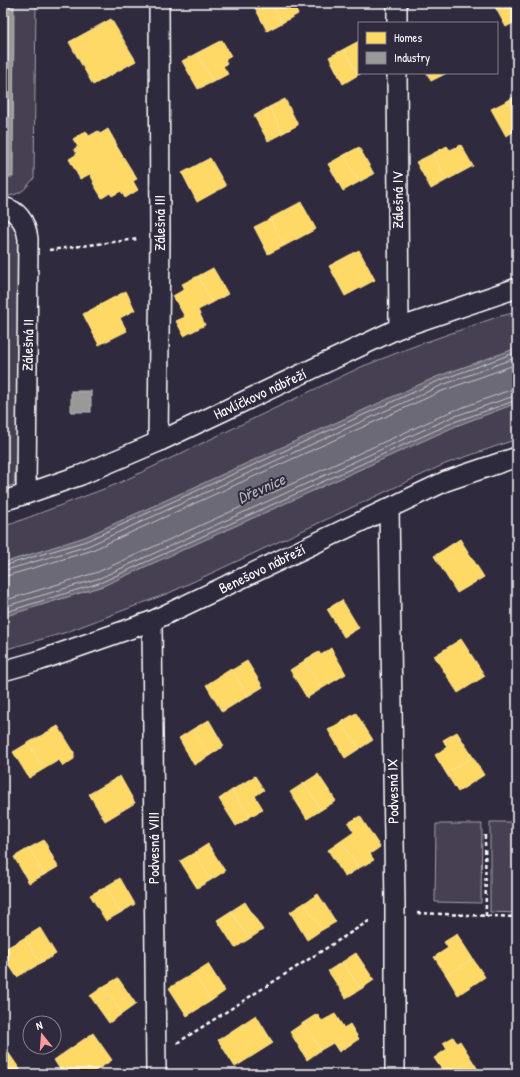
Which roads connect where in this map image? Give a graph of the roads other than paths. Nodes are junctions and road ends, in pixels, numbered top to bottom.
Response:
1 (159, 3) edge
2 (397, 3) edge
3 (397, 22) edge
4 (397, 74) edge
5 (3, 207) edge
6 (517, 288) edge
7 (399, 328) junction
8 (158, 442) junction
9 (517, 457) edge
10 (26, 494) junction
11 (3, 501) edge
12 (389, 508) junction
13 (152, 621) junction
14 (3, 671) edge
15 (156, 1065) edge
16 (395, 1074) edge

1 - 8 street, Zálešná III
2 - 3 street
4 - 7 street, Zálešná IV
5 - 10 street, Zálešná II
6 - 7 street, Havlíčkovo nábřeží
7 - 8 street, Havlíčkovo nábřeží
8 - 10 street, Havlíčkovo nábřeží
9 - 12 street, Benešovo nábřeží
10 - 11 street, Havlíčkovo nábřeží
12 - 13 street, Benešovo nábřeží
12 - 16 street, Podvesná IX
13 - 14 street, Benešovo nábřeží
13 - 15 street, Podvesná VIII

